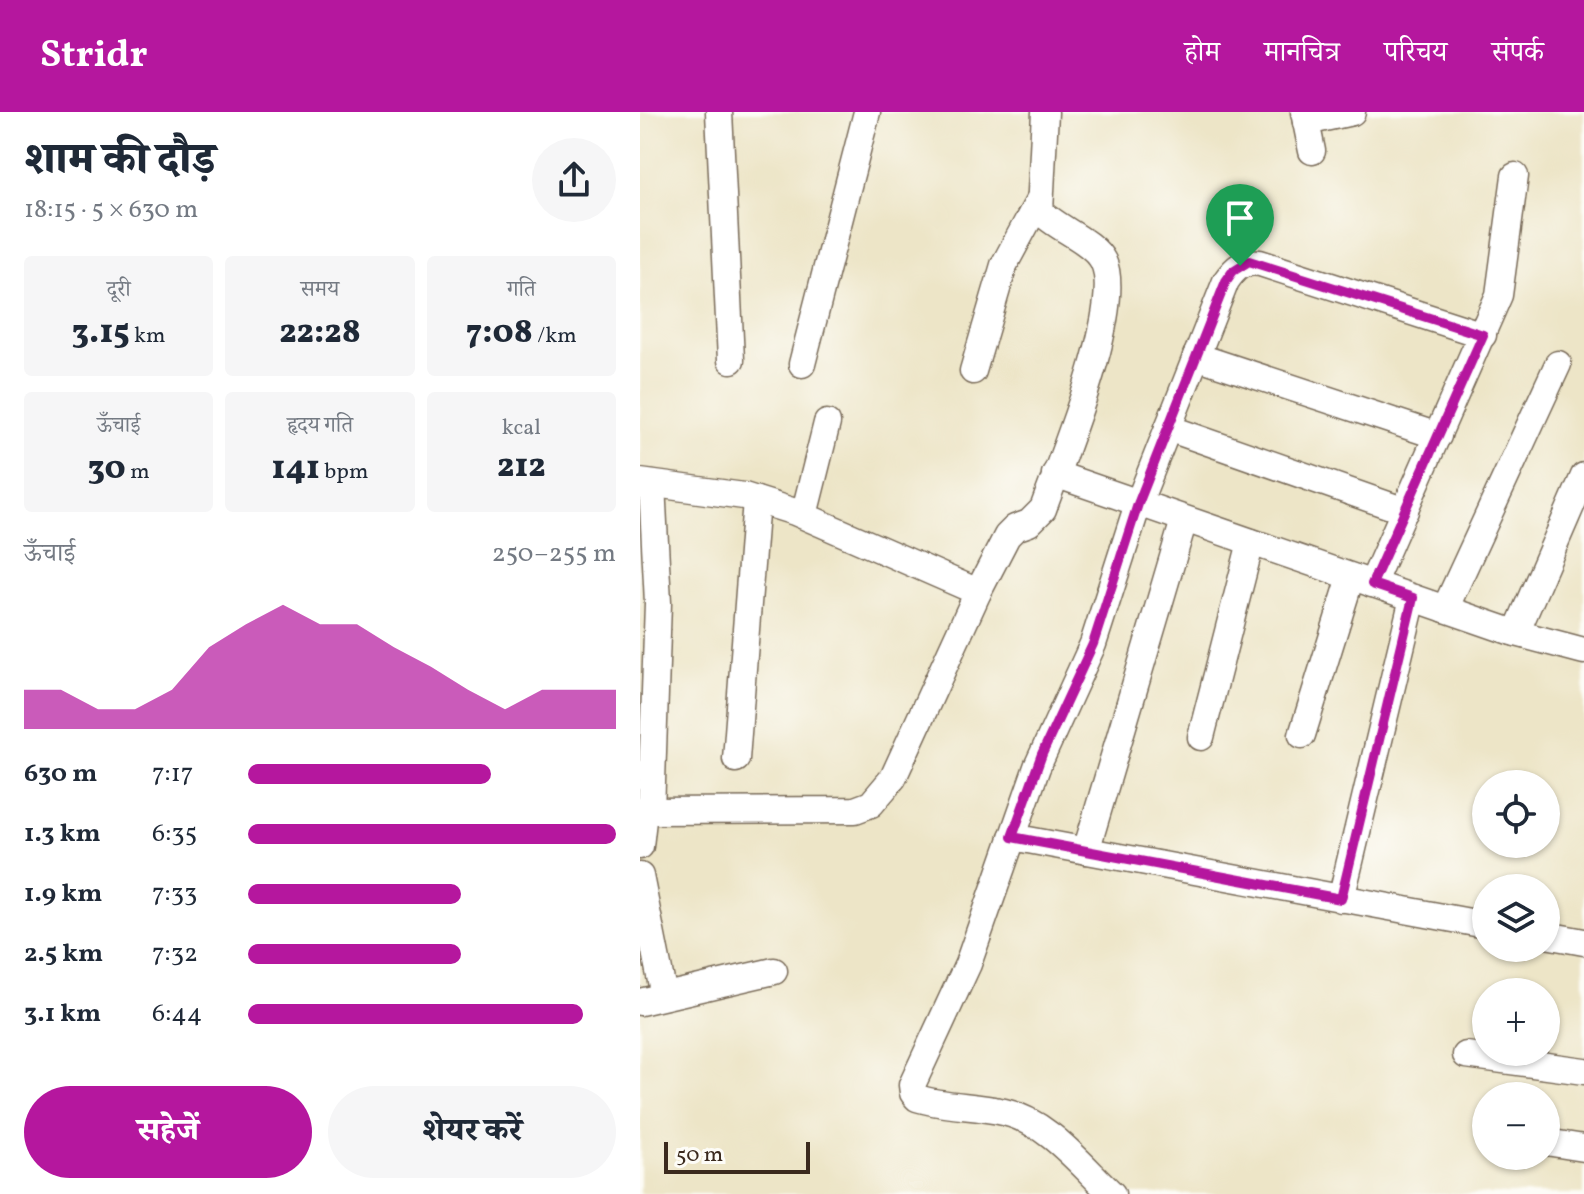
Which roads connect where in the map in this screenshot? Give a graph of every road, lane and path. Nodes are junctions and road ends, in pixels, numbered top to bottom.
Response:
1 (719, 112) edge
2 (867, 112) edge
3 (1045, 112) edge
4 (1352, 112) edge
5 (1305, 117) edge
6 (1312, 151) dead end
7 (1515, 176) dead end
8 (1039, 200) junction
9 (1483, 335) junction
10 (1196, 356) junction
11 (731, 360) dead end
12 (802, 364) dead end
13 (1558, 364) dead end
14 (973, 371) dead end
15 (827, 423) dead end
16 (1168, 428) junction
17 (1438, 436) junction
18 (1055, 474) junction
19 (1584, 476) edge
20 (646, 483) edge
21 (756, 500) junction
22 (1126, 500) junction
23 (1405, 511) junction
24 (804, 515) junction
25 (1184, 520) junction
26 (1251, 542) junction
27 (1362, 580) junction
28 (978, 592) junction
29 (1413, 598) junction
30 (1445, 609) junction
31 (649, 629) edge
32 (1516, 633) junction
33 (1584, 651) edge
34 (1302, 735) dead end
35 (1201, 737) dead end
36 (736, 759) dead end
37 (645, 811) edge
38 (1012, 837) junction
39 (640, 846) edge
40 (1086, 851) junction
41 (641, 891) edge
42 (1341, 899) junction
43 (1472, 922) edge
44 (1560, 938) edge
45 (1584, 942) edge
46 (774, 971) dead end
47 (652, 999) edge
48 (1466, 1055) dead end
49 (1584, 1071) edge
50 (1560, 1144) edge
51 (1584, 1148) edge
52 (1102, 1190) edge

1 - 11 street
2 - 12 street
3 - 8 street
4 - 5 street
5 - 6 street
7 - 9 street
8 - 14 street
8 - 18 street
9 - 10 street
9 - 17 street
10 - 16 street
10 - 17 street
13 - 30 street
15 - 24 street
16 - 22 street
16 - 23 street
17 - 23 street
18 - 22 street
18 - 28 street
19 - 32 street
20 - 21 street
20 - 31 street
21 - 24 street
21 - 36 street
22 - 25 street
22 - 38 street
23 - 27 street
24 - 28 street
25 - 26 street
25 - 40 street
26 - 27 street
26 - 35 street
27 - 29 street
27 - 34 street
28 - 37 street
29 - 30 street
29 - 42 street
30 - 32 street
31 - 37 street
32 - 33 street
37 - 39 street
38 - 40 street
38 - 52 street
40 - 42 street
41 - 47 street
42 - 43 street
44 - 45 street
46 - 47 street
48 - 49 street
50 - 51 street

